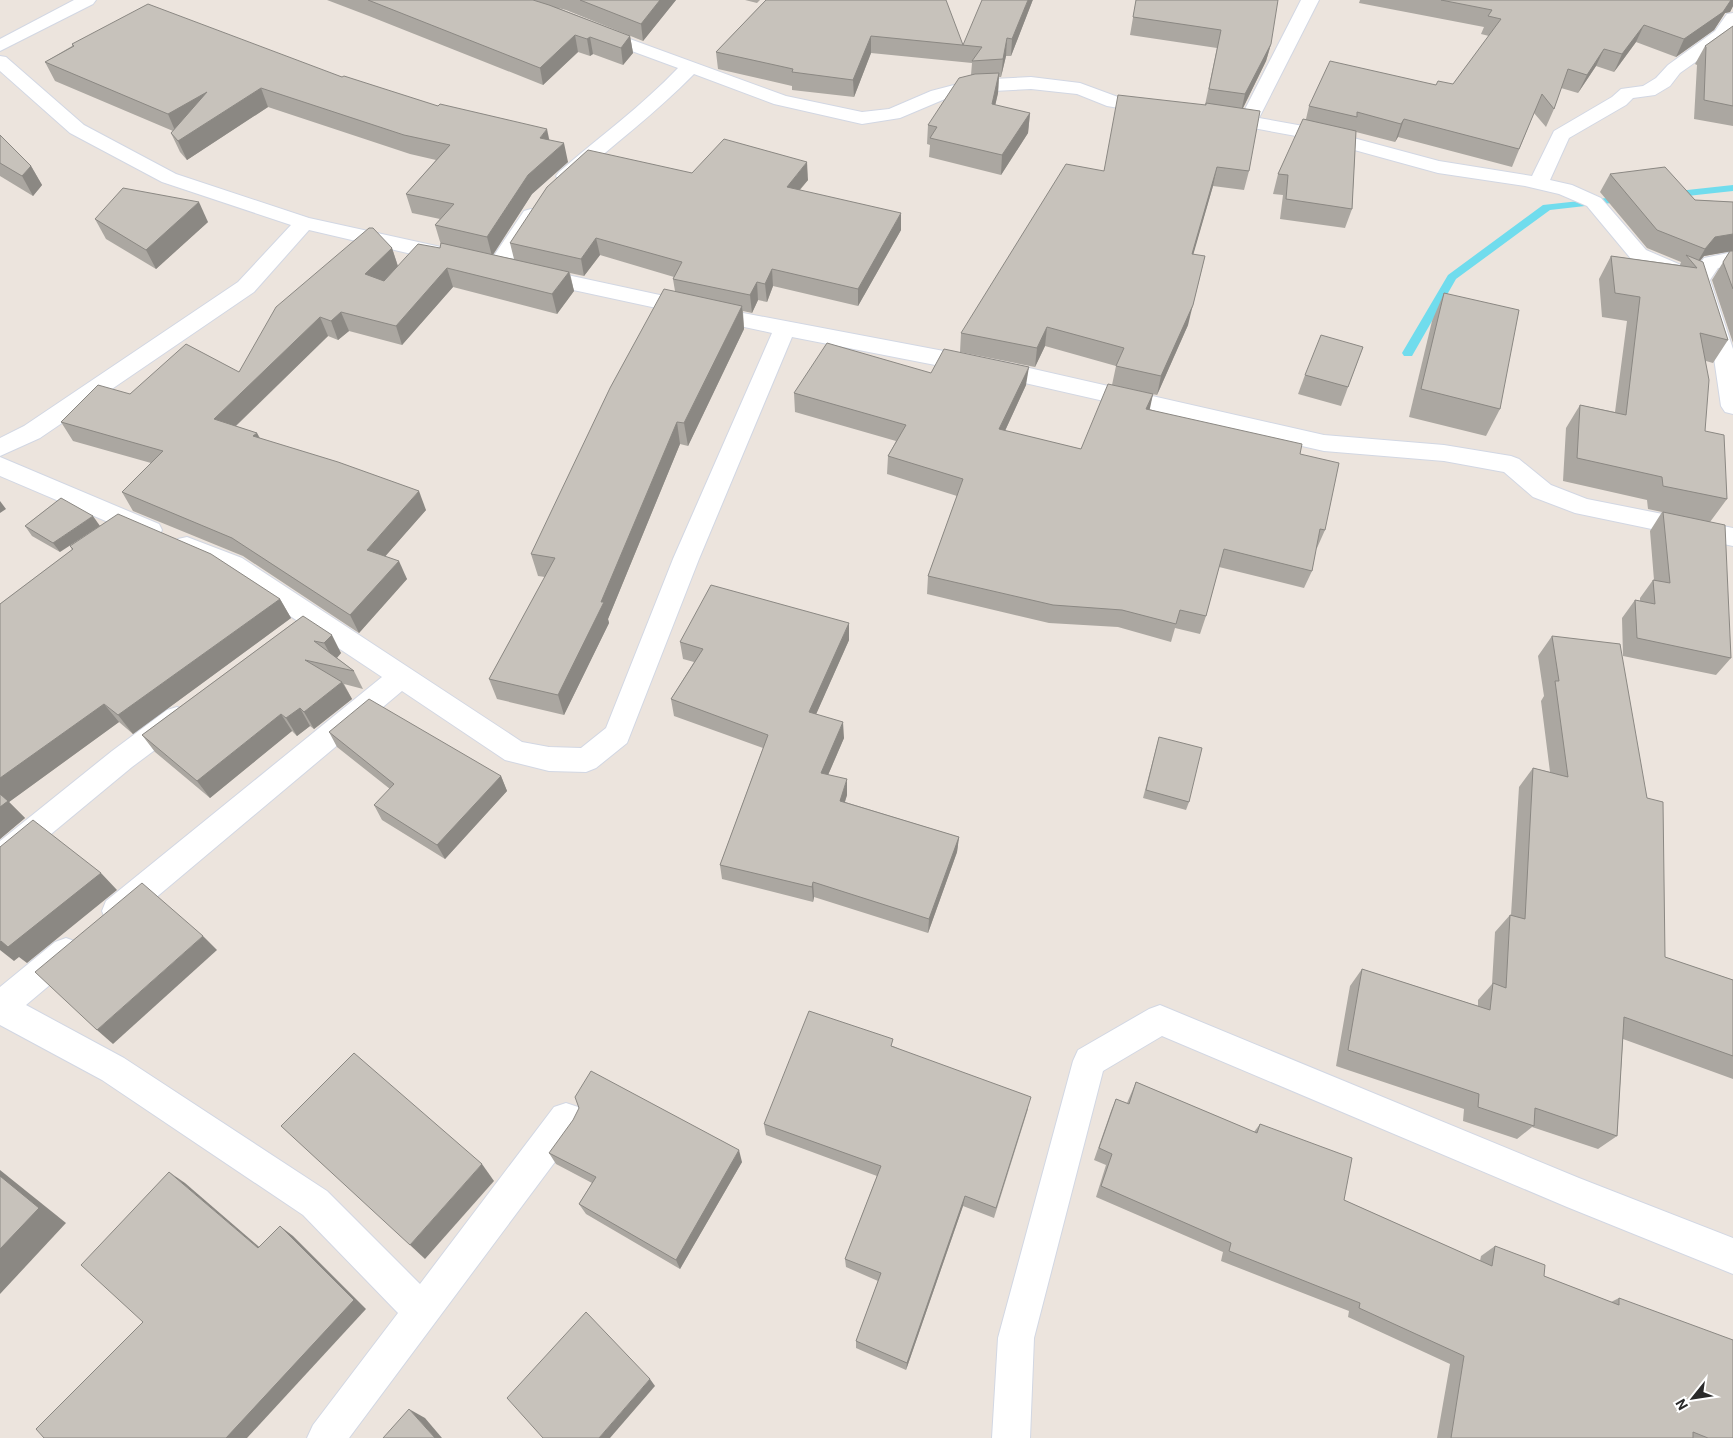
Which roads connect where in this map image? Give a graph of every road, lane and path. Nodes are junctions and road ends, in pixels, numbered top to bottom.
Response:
1 (87, 0) edge
2 (1310, 0) edge
3 (1733, 18) edge
4 (584, 27) edge
5 (0, 46) edge
6 (0, 61) edge
7 (701, 66) junction
8 (1171, 110) edge
9 (1200, 114) edge
10 (1248, 121) junction
11 (1539, 183) junction
12 (304, 223) junction
13 (1733, 260) edge
14 (481, 263) junction
15 (1699, 280) junction
16 (785, 328) junction
17 (1733, 406) edge
18 (0, 448) edge
19 (0, 466) edge
20 (129, 521) junction
21 (105, 537) edge
22 (1733, 538) edge
23 (313, 618) junction
24 (289, 636) edge
25 (401, 677) junction
26 (193, 706) edge
27 (0, 858) edge
28 (0, 1008) edge
29 (566, 1119) dead end
30 (1733, 1256) edge
31 (422, 1312) junction
32 (326, 1438) edge
33 (1011, 1438) edge

1 - 5 street
2 - 10 street
3 - 11 street
4 - 7 street
6 - 12 street
7 - 8 street
7 - 14 street
9 - 10 street
10 - 11 street
11 - 15 street
12 - 14 street
12 - 18 street
13 - 15 street
14 - 16 street
15 - 17 street
16 - 22 street
16 - 25 street
19 - 20 street
20 - 21 street
20 - 23 street
23 - 24 street
23 - 25 street
25 - 28 street
26 - 27 street
28 - 31 street
29 - 31 street
30 - 33 street
31 - 32 street

